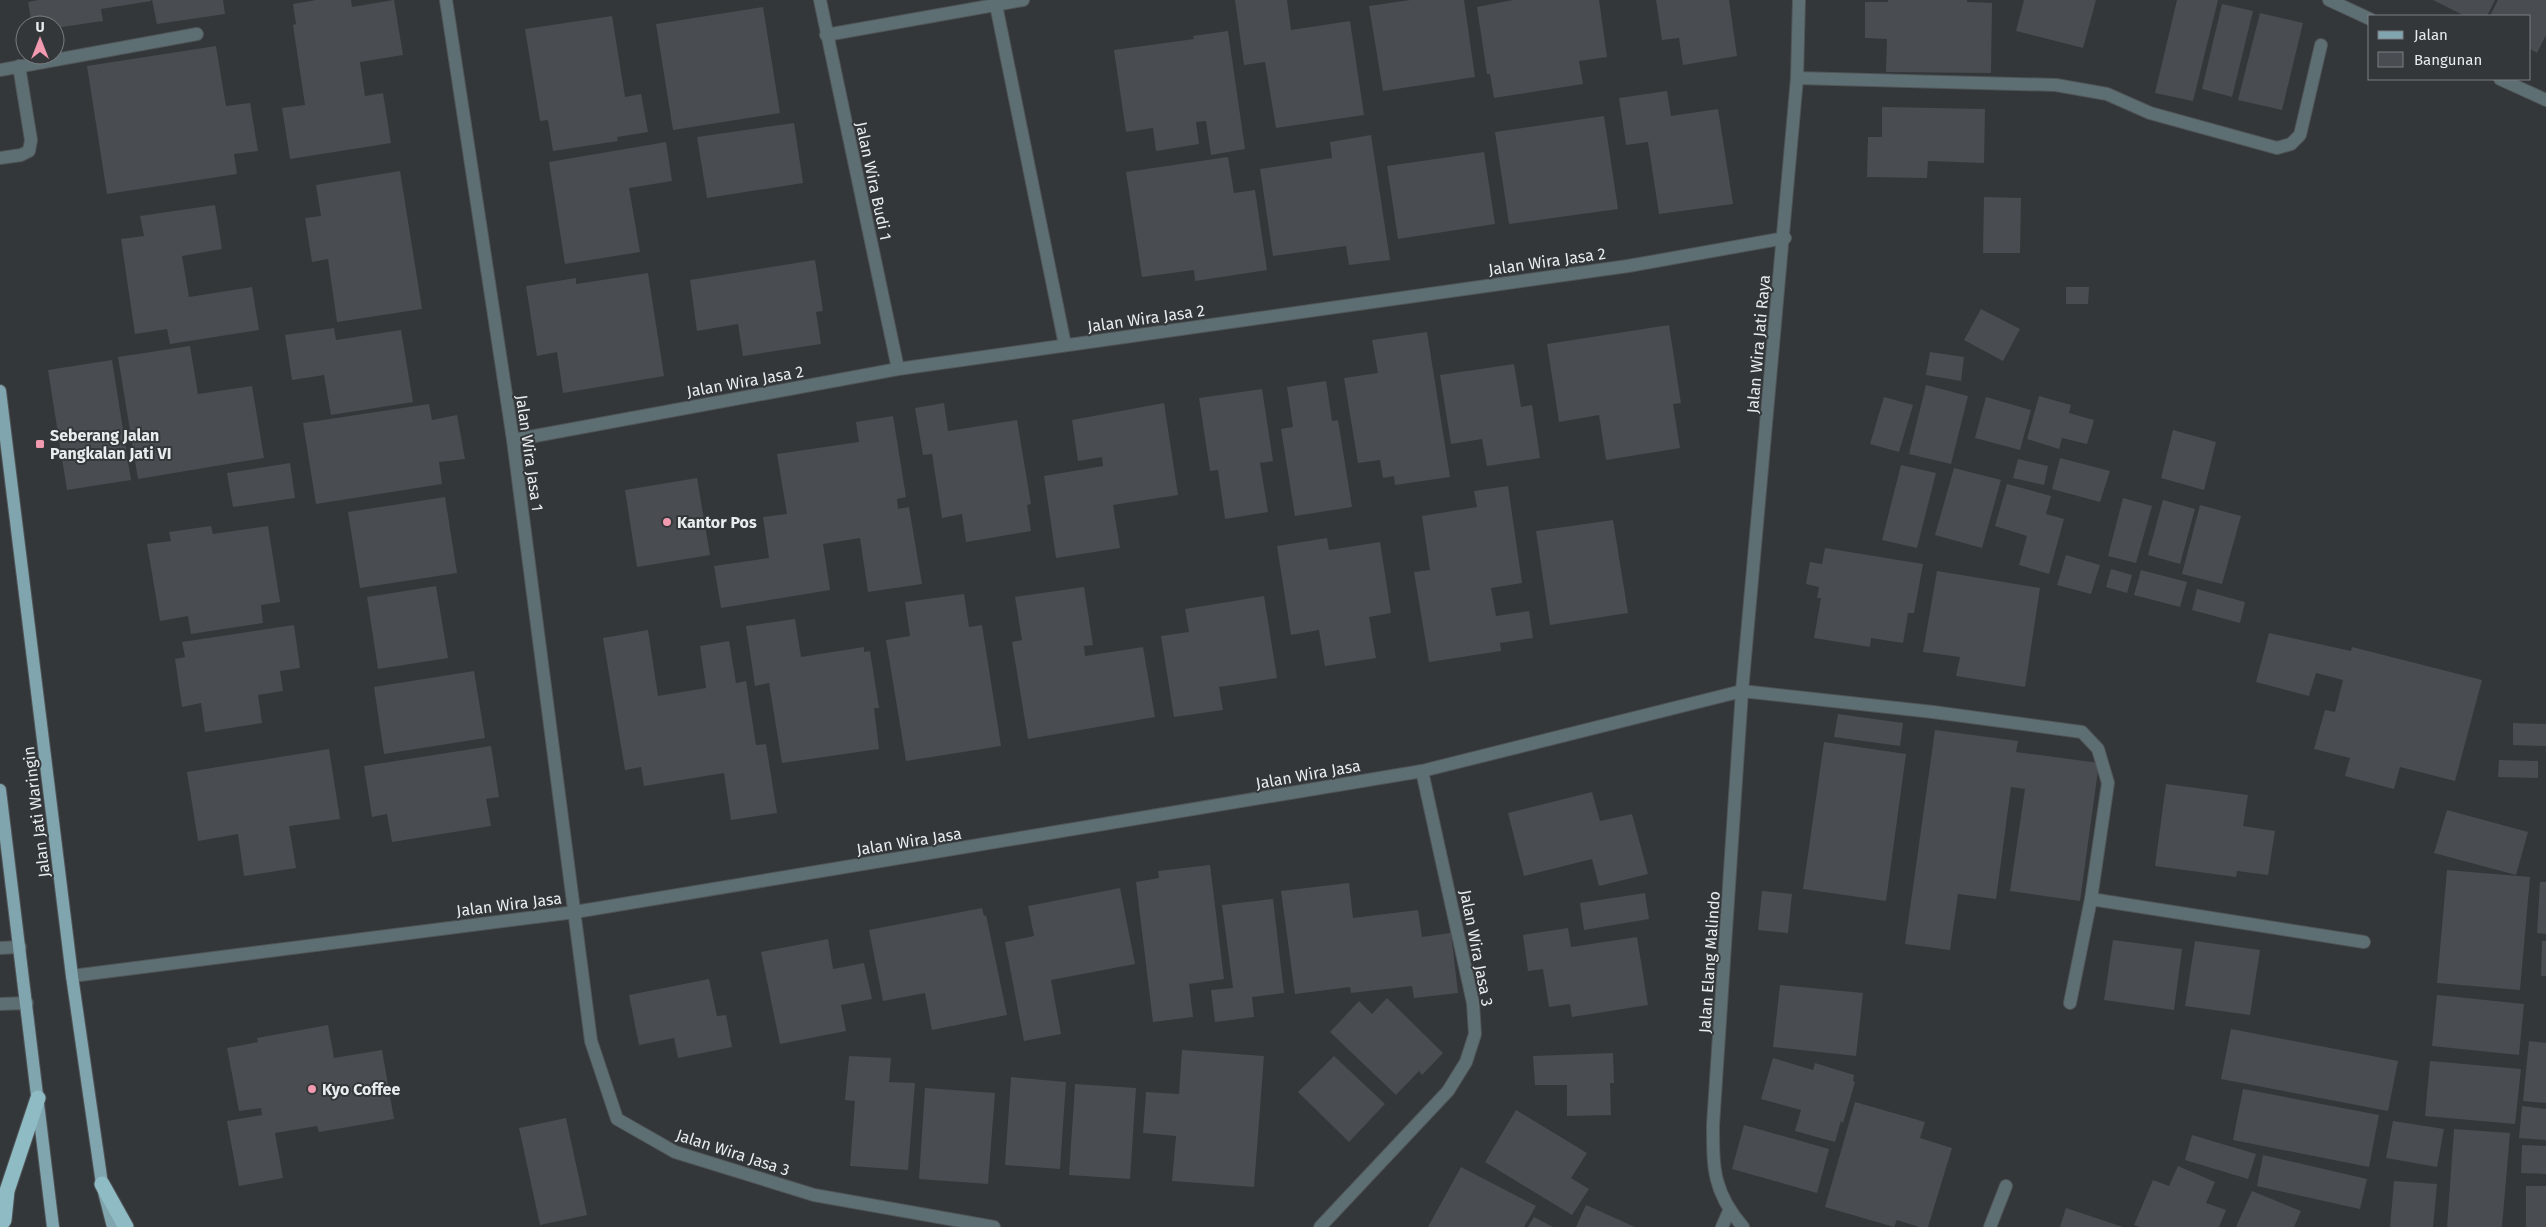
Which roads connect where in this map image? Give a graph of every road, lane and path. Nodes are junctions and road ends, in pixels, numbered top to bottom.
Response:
1 (446, 0) edge
2 (820, 0) edge
3 (1023, 0) edge
4 (1799, 0) edge
5 (2329, 0) edge
6 (996, 5) junction
7 (2368, 18) edge
8 (197, 34) dead end
9 (826, 35) junction
10 (2320, 45) dead end
11 (19, 66) junction
12 (0, 70) edge
13 (1797, 78) junction
14 (2502, 80) edge
15 (2546, 100) edge
16 (0, 158) edge
17 (1785, 238) junction
18 (1065, 345) junction
19 (898, 369) junction
20 (0, 391) edge
21 (513, 440) junction
22 (1742, 691) junction
23 (1422, 771) junction
24 (0, 790) edge
25 (2091, 898) junction
26 (575, 912) junction
27 (2364, 942) dead end
28 (20, 947) junction
29 (0, 948) edge
30 (72, 976) junction
31 (27, 1002) junction
32 (2070, 1002) dead end
33 (0, 1004) edge
34 (38, 1098) junction
35 (102, 1184) junction
36 (2006, 1186) dead end
37 (4, 1194) edge
38 (1730, 1211) junction
39 (0, 1226) edge
40 (53, 1227) edge
41 (113, 1227) edge
42 (126, 1227) edge
43 (994, 1227) edge
44 (1320, 1227) edge
45 (1722, 1227) edge
46 (1743, 1227) edge
47 (1990, 1227) edge

1 - 21 street, Jalan Wira Jasa 1
2 - 9 street, Jalan Wira Budi 1
3 - 6 street
4 - 13 street, Jalan Wira Jati Raya
5 - 7 street
6 - 9 street
6 - 18 street
8 - 11 street
9 - 19 street, Jalan Wira Budi 1
10 - 13 street
11 - 12 street
11 - 16 street
13 - 17 street, Jalan Wira Jati Raya
14 - 15 street
17 - 18 street, Jalan Wira Jasa 2
17 - 22 street, Jalan Wira Jati Raya
18 - 19 street, Jalan Wira Jasa 2
19 - 21 street, Jalan Wira Jasa 2
20 - 30 main road, Jalan Jati Waringin
21 - 26 street, Jalan Wira Jasa 1
22 - 23 street, Jalan Wira Jasa
22 - 25 street
22 - 38 street, Jalan Elang Malindo
23 - 26 street, Jalan Wira Jasa
23 - 44 street, Jalan Wira Jasa 3
24 - 28 main road, Jalan Jati Waringin
25 - 27 street
25 - 32 street
26 - 30 street, Jalan Wira Jasa
26 - 43 street, Jalan Wira Jasa 3
28 - 29 street
28 - 31 main road, Jalan Jati Waringin
30 - 35 main road, Jalan Jati Waringin
31 - 33 street
31 - 34 main road, Jalan Jati Waringin
34 - 37 highway
34 - 40 main road, Jalan Jati Waringin
35 - 41 main road, Jalan Jati Waringin
35 - 42 highway
36 - 47 street
37 - 39 highway
38 - 45 street
38 - 46 street, Jalan Elang Malindo

